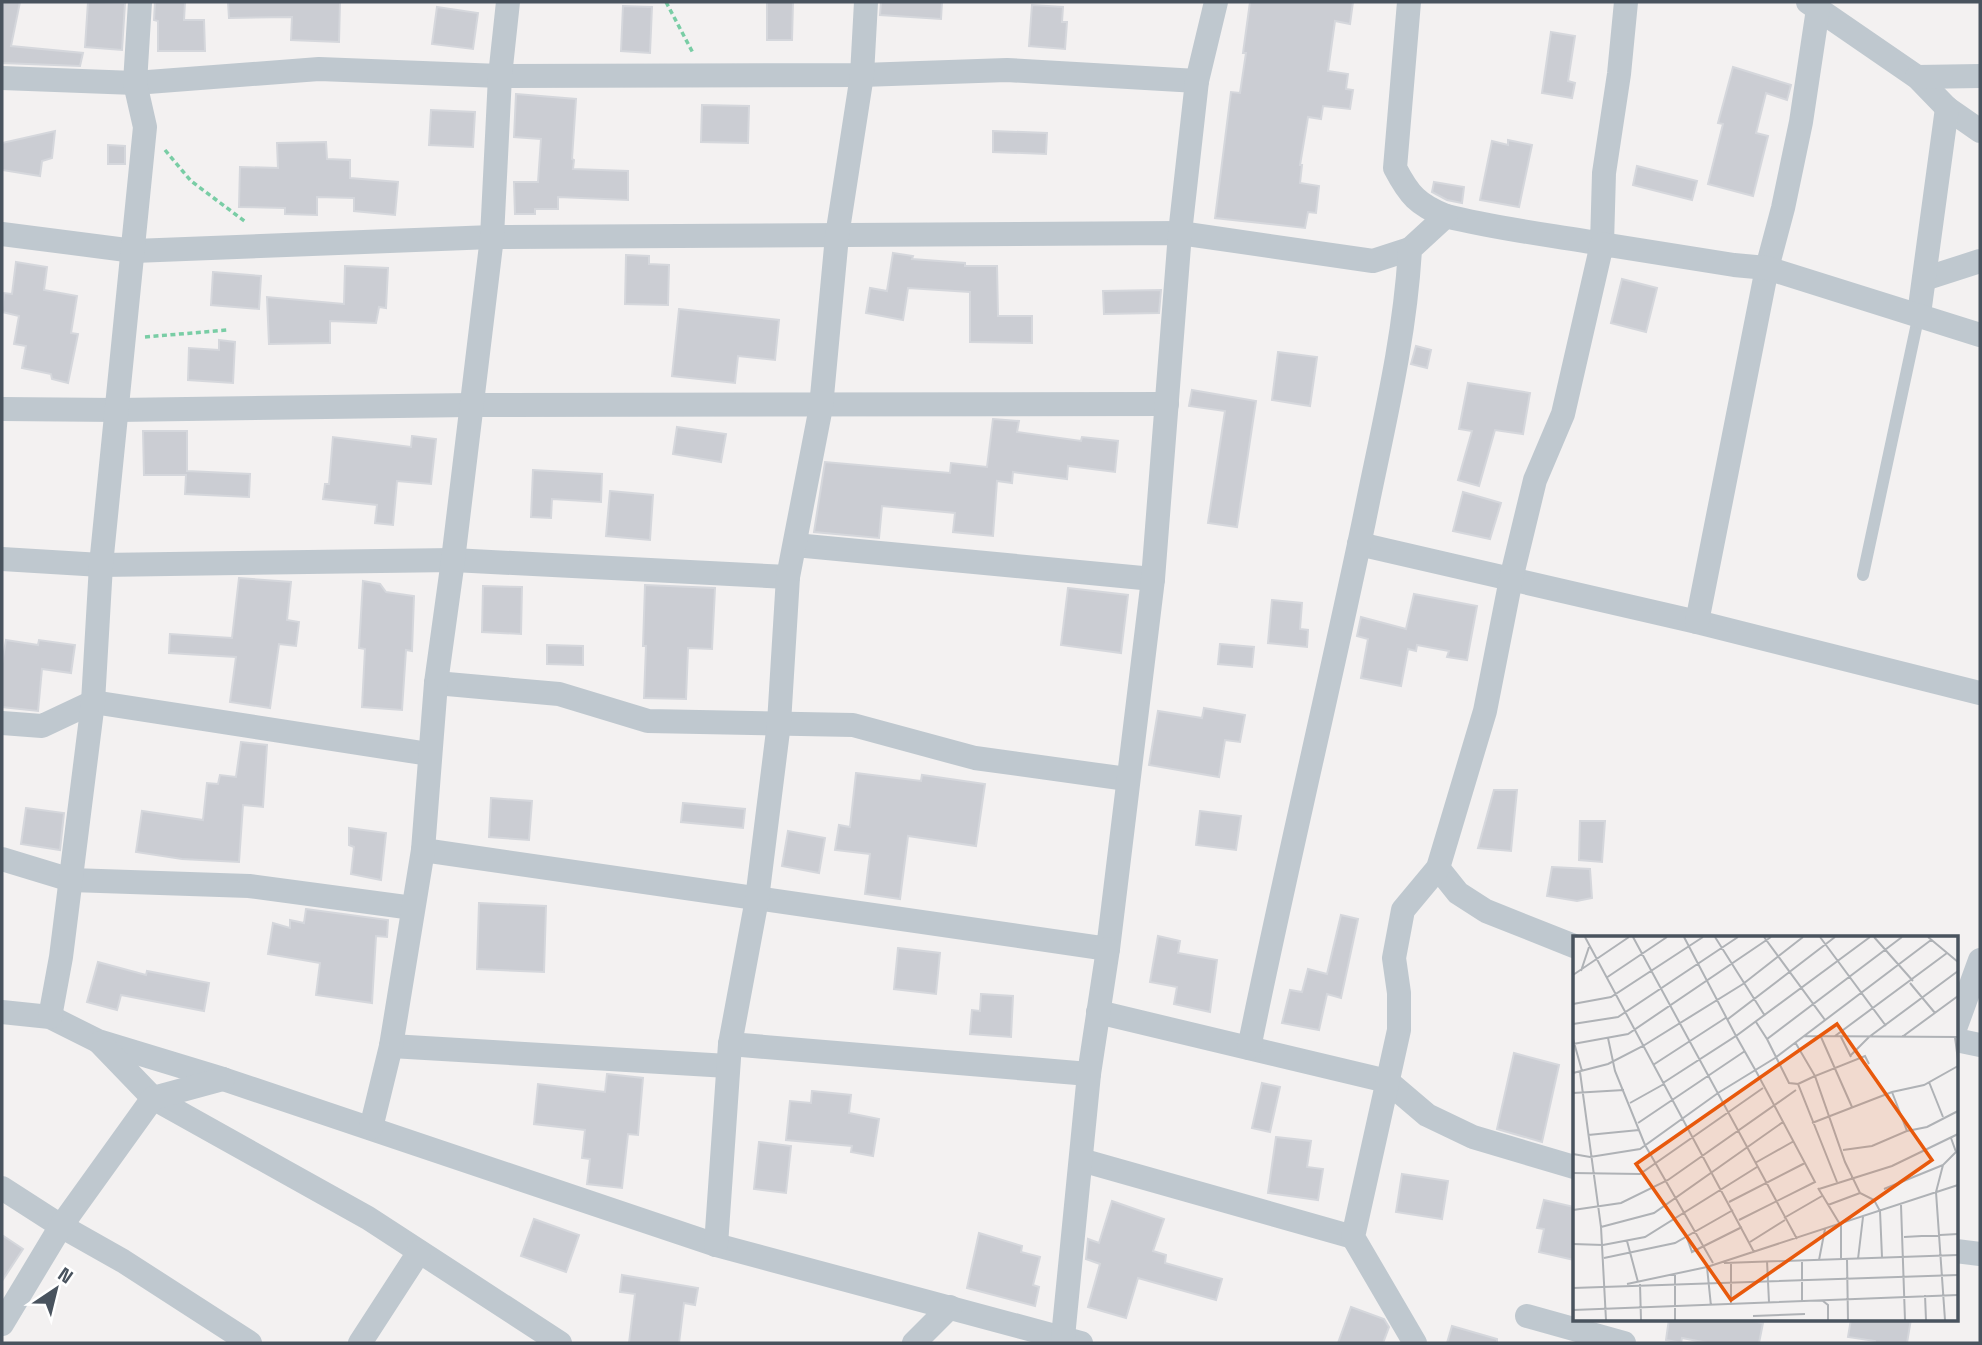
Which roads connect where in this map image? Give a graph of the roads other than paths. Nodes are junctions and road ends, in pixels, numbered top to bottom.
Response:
1 (140, 2) edge
2 (508, 2) edge
3 (866, 2) edge
4 (1216, 2) edge
5 (1409, 2) edge
6 (1626, 2) edge
7 (1813, 6) edge
8 (862, 75) junction
9 (500, 76) junction
10 (1980, 76) edge
11 (1917, 77) junction
12 (2, 78) edge
13 (1197, 82) junction
14 (135, 83) junction
15 (1947, 108) junction
16 (1980, 131) edge
17 (1446, 216) junction
18 (1180, 233) junction
19 (2, 234) edge
20 (837, 236) junction
21 (492, 237) junction
22 (1602, 244) junction
23 (1410, 250) junction
24 (134, 251) junction
25 (1980, 261) edge
26 (1767, 268) junction
27 (1924, 279) junction
28 (1919, 314) junction
29 (1980, 335) edge
30 (1167, 404) junction
31 (470, 405) junction
32 (821, 407) junction
33 (2, 409) edge
34 (118, 410) junction
35 (1359, 544) junction
36 (795, 545) junction
37 (2, 559) edge
38 (453, 559) junction
39 (102, 565) junction
40 (1863, 575) dead end
41 (789, 578) junction
42 (1153, 579) junction
43 (1511, 579) junction
44 (1696, 622) junction
45 (436, 683) junction
46 (1980, 693) edge
47 (93, 702) junction
48 (2, 723) edge
49 (779, 723) junction
50 (429, 754) junction
51 (1127, 779) junction
52 (423, 850) junction
53 (2, 859) edge
54 (1438, 868) junction
55 (71, 880) junction
56 (757, 899) junction
57 (413, 908) junction
58 (1573, 946) edge
59 (1108, 949) junction
60 (1980, 960) edge
61 (2, 1012) edge
62 (1098, 1012) junction
63 (50, 1017) junction
64 (1958, 1020) edge
65 (1958, 1040) edge
66 (98, 1041) junction
67 (1980, 1045) edge
68 (391, 1046) junction
69 (1249, 1048) junction
70 (729, 1055) junction
71 (1089, 1074) junction
72 (223, 1079) junction
73 (1387, 1082) junction
74 (153, 1098) junction
75 (371, 1128) junction
76 (1081, 1160) junction
77 (1573, 1167) edge
78 (2, 1188) edge
79 (61, 1226) junction
80 (1353, 1237) junction
81 (716, 1245) junction
82 (1958, 1251) edge
83 (419, 1252) junction
84 (1980, 1254) edge
85 (950, 1307) junction
86 (1527, 1316) dead end
87 (2, 1324) edge
88 (1070, 1341) edge
89 (250, 1343) edge
90 (360, 1343) edge
91 (560, 1343) edge
92 (914, 1343) edge
93 (1415, 1343) edge
94 (1624, 1343) edge

1 - 14 street
2 - 9 street
3 - 8 street
4 - 13 street
5 - 17 street
6 - 22 street
7 - 11 street
7 - 26 street
8 - 9 street
8 - 13 street
8 - 20 street
9 - 14 street
9 - 21 street
10 - 11 street
11 - 15 street
12 - 14 street
13 - 18 street
14 - 24 street
15 - 16 street
15 - 27 street
17 - 22 street
17 - 23 street
18 - 20 street
18 - 23 street
18 - 30 street
19 - 24 street
20 - 21 street
20 - 32 street
21 - 24 street
21 - 31 street
22 - 26 street
22 - 43 street
23 - 35 street
24 - 34 street
25 - 27 street
26 - 28 street
26 - 44 street
27 - 28 street
28 - 29 street
28 - 40 lane
30 - 32 street
30 - 42 street
31 - 32 street
31 - 34 street
31 - 38 street
32 - 36 street
33 - 34 street
34 - 39 street
35 - 43 street
35 - 69 street
36 - 41 street
36 - 42 street
37 - 39 street
38 - 39 street
38 - 41 street
38 - 45 street
39 - 47 street
41 - 49 street
42 - 51 street
43 - 44 street
43 - 54 street
44 - 46 street
45 - 49 street
45 - 50 street
47 - 48 street
47 - 50 street
47 - 55 street
49 - 51 street
49 - 56 street
50 - 52 street
51 - 59 street
52 - 56 street
52 - 57 street
53 - 55 street
54 - 58 street
54 - 73 street
55 - 57 street
55 - 63 street
56 - 59 street
56 - 70 street
57 - 68 street
59 - 62 street
60 - 64 street
61 - 63 street
62 - 69 street
62 - 71 street
63 - 66 street
65 - 67 street
66 - 72 street
66 - 74 street
68 - 70 street
68 - 75 street
69 - 73 street
70 - 71 street
70 - 81 street
71 - 76 street
72 - 74 street
72 - 75 street
73 - 77 street
73 - 80 street
74 - 79 street
74 - 83 street
75 - 81 street
76 - 80 street
76 - 88 street
78 - 79 street
79 - 87 street
79 - 89 street
80 - 93 street
81 - 85 street
82 - 84 street
83 - 90 street
83 - 91 street
85 - 88 street
85 - 92 street
86 - 94 street

